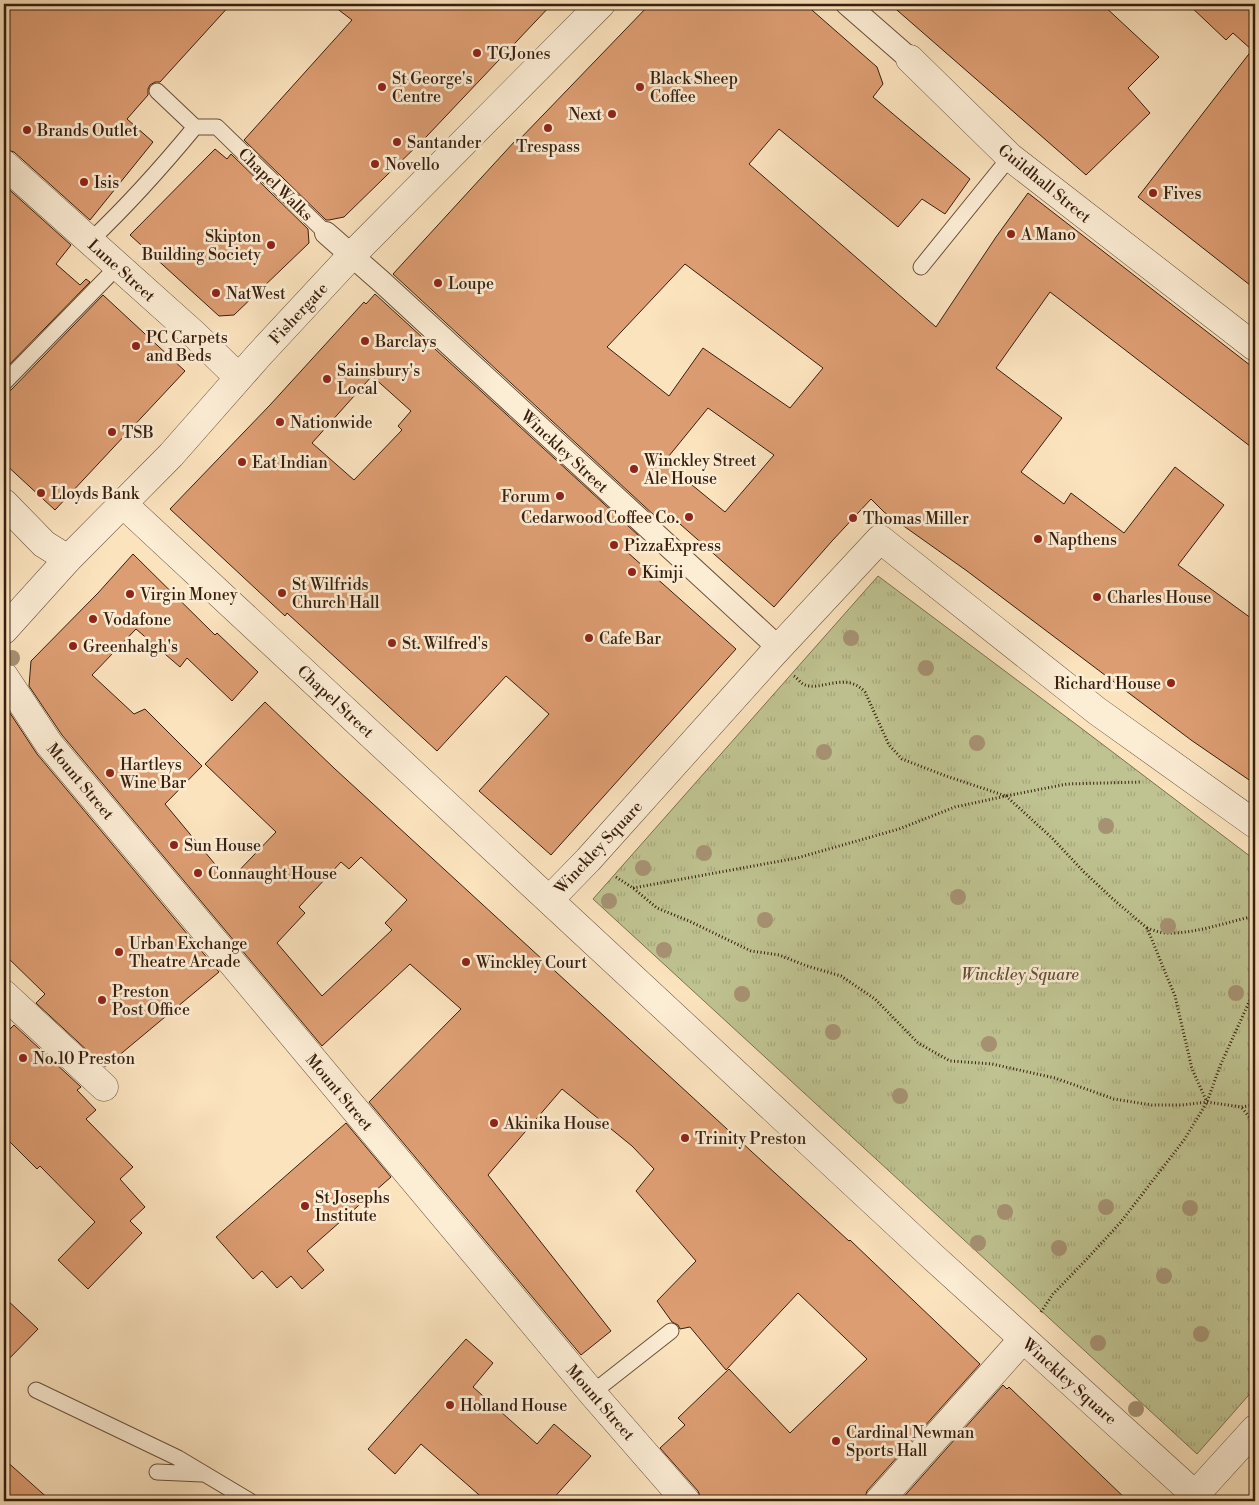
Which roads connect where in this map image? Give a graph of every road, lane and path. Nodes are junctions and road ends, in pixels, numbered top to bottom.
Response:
1 (601, 4) edge
2 (847, 4) edge
3 (910, 60) joint
4 (157, 91) dead end
5 (195, 127) junction
6 (1010, 157) junction
7 (4, 164) edge
8 (326, 233) joint
9 (90, 241) junction
10 (351, 256) junction
11 (118, 266) junction
12 (921, 267) dead end
13 (1255, 347) edge
14 (238, 377) junction
15 (4, 383) edge
16 (4, 503) edge
17 (122, 503) junction
18 (68, 559) junction
19 (4, 630) edge
20 (775, 652) junction
21 (4, 676) edge
22 (1143, 782) dead end
23 (1006, 796) junction
24 (1255, 824) edge
25 (550, 899) junction
26 (1255, 916) edge
27 (1146, 928) junction
28 (1255, 988) edge
29 (4, 994) edge
30 (104, 1087) dead end
31 (1207, 1102) junction
32 (1255, 1105) edge
33 (1241, 1107) junction
34 (1255, 1124) edge
35 (671, 1331) dead end
36 (1023, 1340) junction
37 (36, 1390) dead end
38 (592, 1393) junction
39 (1255, 1429) edge
40 (157, 1472) dead end
41 (204, 1474) junction
42 (1199, 1498) edge
43 (250, 1501) edge
44 (686, 1501) edge
45 (879, 1501) edge

1 - 10 street, Fishergate
2 - 3 street, Guildhall Street
3 - 6 street, Guildhall Street
4 - 5 lane
5 - 8 lane, Chapel Walks
5 - 9 lane
6 - 12 lane
6 - 13 street, Guildhall Street
7 - 9 street, Lune Street
8 - 10 street, Chapel Walks
9 - 11 street, Lune Street
10 - 14 street, Fishergate
10 - 20 street, Winckley Street
11 - 14 street, Lune Street
11 - 15 lane
14 - 17 street, Fishergate
16 - 18 street
17 - 18 street, Fishergate
17 - 25 street, Chapel Street
18 - 19 street, Fishergate
20 - 23 path
20 - 24 street, Winckley Square
20 - 25 street, Winckley Square
21 - 38 street, Mount Street
22 - 23 path
23 - 27 path
23 - 31 path
25 - 36 street, Winckley Square
26 - 27 path
27 - 31 path
28 - 31 path
29 - 30 street
31 - 33 path
31 - 36 path
32 - 33 path
33 - 34 path
35 - 38 lane
36 - 42 street, Winckley Square
36 - 45 street
37 - 41 lane
38 - 44 street, Mount Street
39 - 42 street, Winckley Square
40 - 41 lane
41 - 43 lane

